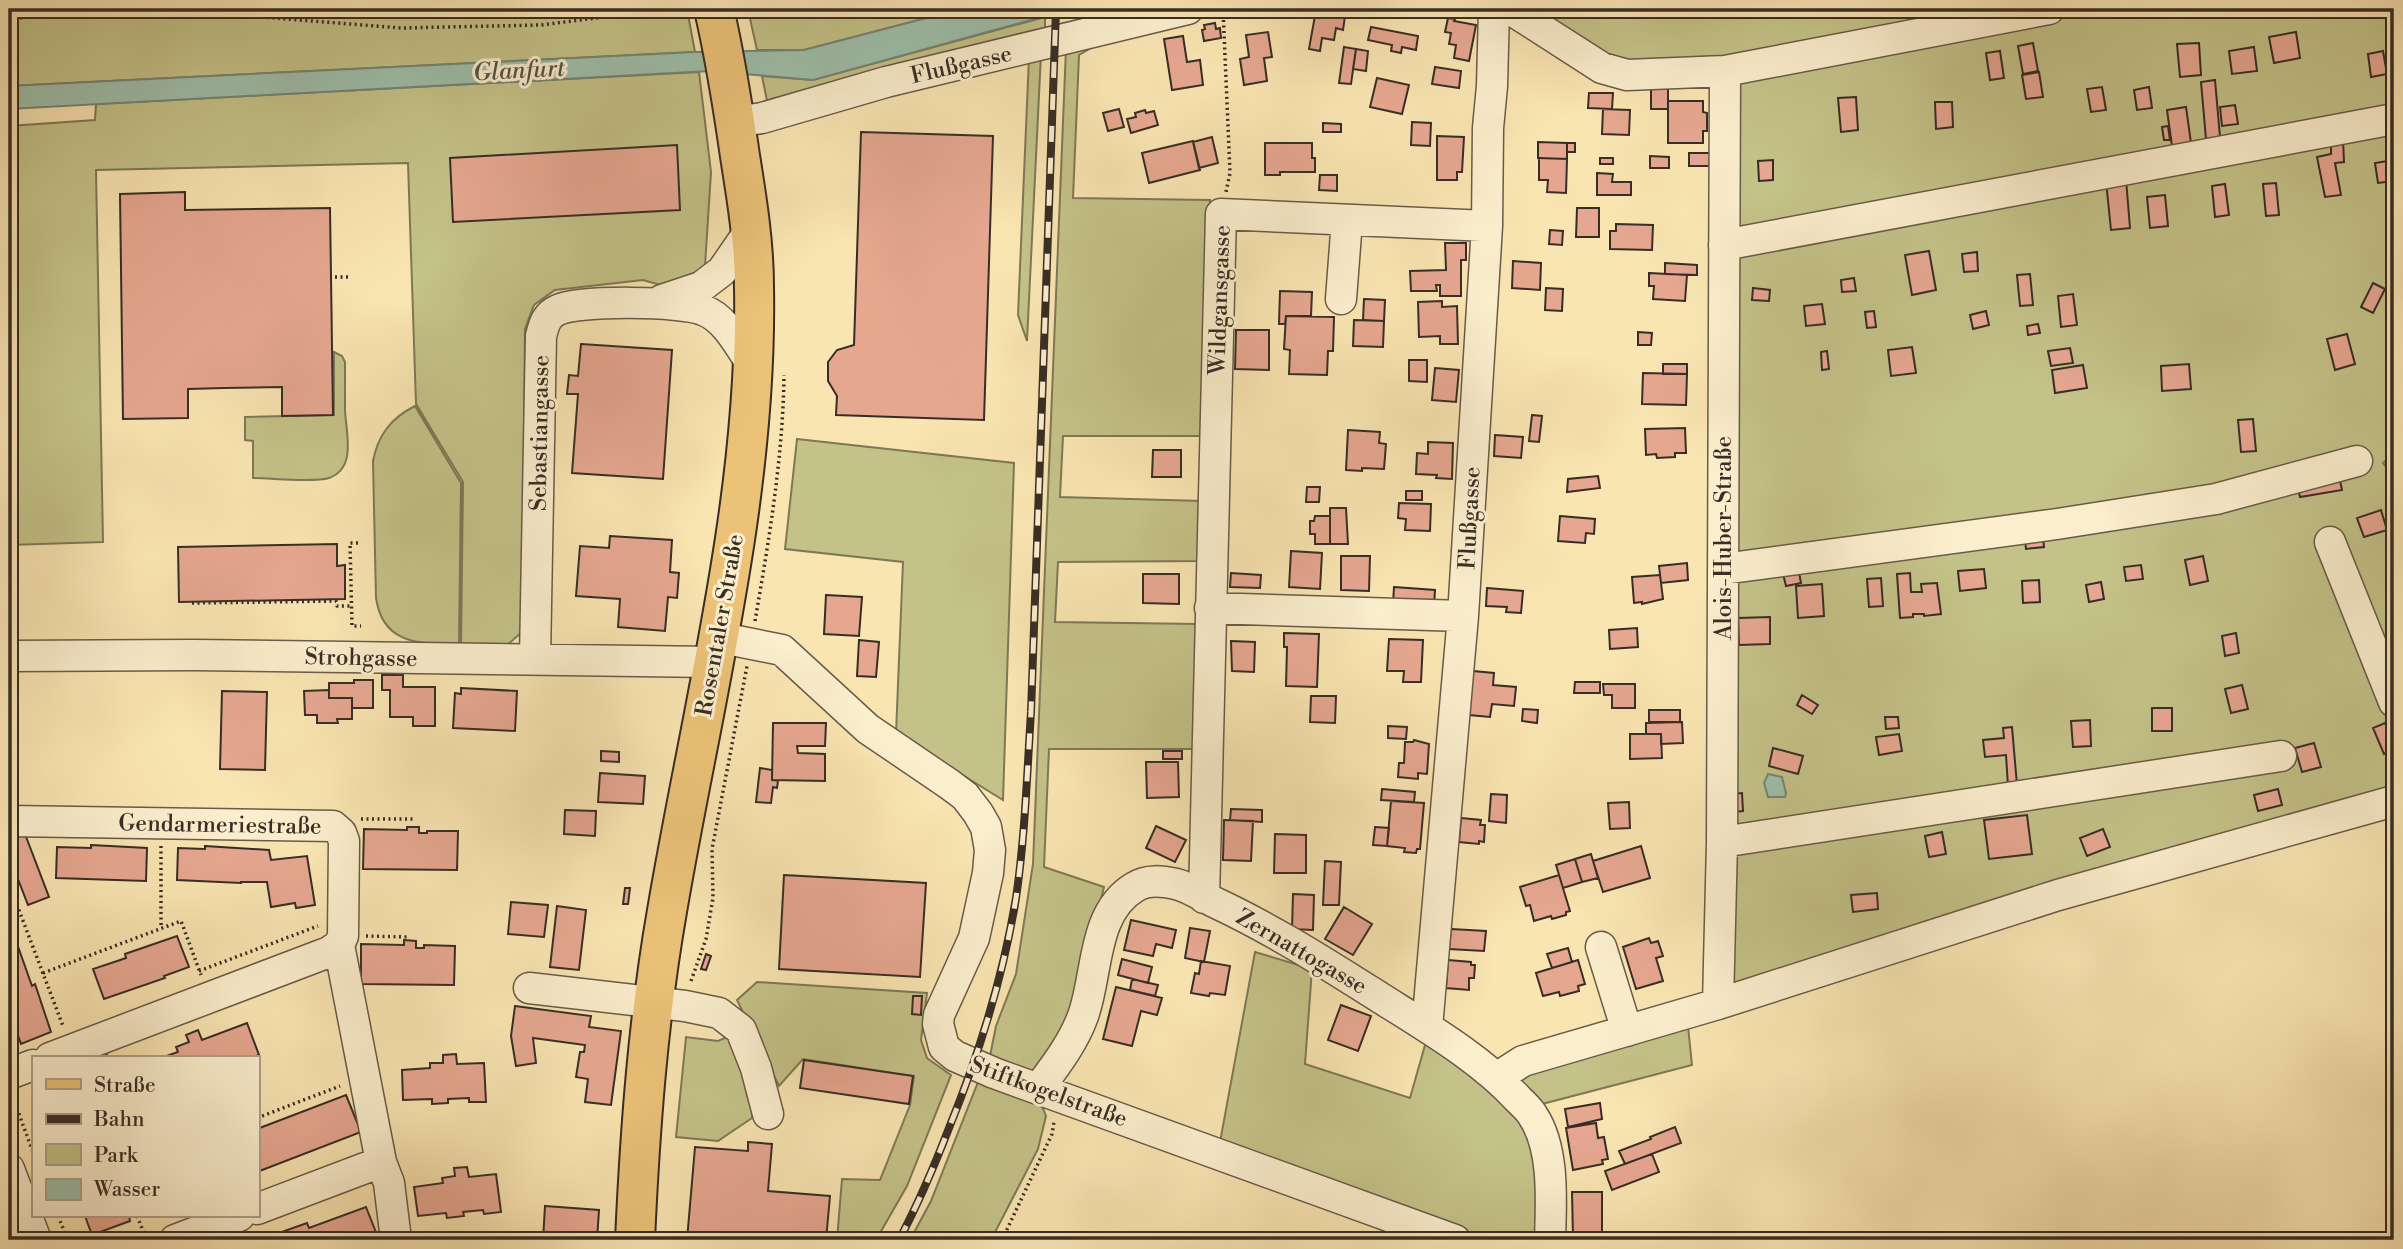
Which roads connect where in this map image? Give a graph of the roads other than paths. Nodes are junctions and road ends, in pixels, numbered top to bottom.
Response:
1 (1188, 9) edge
2 (1494, 9) edge
3 (1510, 9) edge
4 (2049, 9) edge
5 (716, 17) edge
6 (1725, 71) junction
7 (734, 113) junction
8 (2394, 119) edge
9 (1347, 220) junction
10 (1487, 226) junction
11 (751, 229) junction
12 (1724, 245) junction
13 (1341, 299) dead end
14 (653, 303) junction
15 (753, 366) junction
16 (2357, 461) dead end
17 (2330, 542) dead end
18 (1723, 569) junction
19 (1210, 608) junction
20 (1463, 616) junction
21 (715, 650) junction
22 (9, 656) edge
23 (535, 659) junction
24 (2394, 702) edge
25 (2281, 756) dead end
26 (2394, 801) edge
27 (9, 821) edge
28 (1722, 842) junction
29 (1204, 898) junction
30 (341, 933) junction
31 (1601, 947) dead end
32 (529, 988) dead end
33 (653, 1002) junction
34 (1718, 1004) junction
35 (1427, 1027) junction
36 (1628, 1031) junction
37 (61, 1054) edge
38 (32, 1065) edge
39 (9, 1074) edge
40 (1498, 1077) junction
41 (1049, 1092) junction
42 (768, 1114) dead end
43 (381, 1162) junction
44 (9, 1168) edge
45 (259, 1208) edge
46 (234, 1218) edge
47 (36, 1240) edge
48 (175, 1240) edge
49 (396, 1240) edge
50 (635, 1240) edge
51 (1455, 1240) edge
52 (1550, 1240) edge

1 - 7 street, Flußgasse
2 - 10 street, Flußgasse
3 - 6 street
4 - 6 street
5 - 7 main road, Rosentaler Straße
6 - 12 street, Alois-Huber-Straße
7 - 11 main road, Rosentaler Straße
8 - 12 street
9 - 10 street, Wildgansgasse
9 - 13 street
9 - 19 street, Wildgansgasse
10 - 20 street, Flußgasse
11 - 14 street, Sebastiangasse
11 - 15 main road, Rosentaler Straße
12 - 18 street, Alois-Huber-Straße
14 - 15 street, Sebastiangasse
14 - 23 street, Sebastiangasse
15 - 21 main road, Rosentaler Straße
16 - 18 street
17 - 24 street
18 - 28 street, Alois-Huber-Straße
19 - 20 street
19 - 29 street, Wildgansgasse
20 - 35 street, Flußgasse
21 - 23 street, Strohgasse
21 - 33 main road, Rosentaler Straße
21 - 41 street, Stiftkogelstraße
22 - 23 street, Strohgasse
25 - 28 street
26 - 34 street
27 - 30 street, Gendarmeriestraße
28 - 34 street, Alois-Huber-Straße
29 - 35 street, Zernattogasse
29 - 41 street, Zernattogasse
30 - 37 street
30 - 43 street, Gendarmeriestraße
31 - 36 street
32 - 33 street
33 - 42 street
33 - 50 main road, Rosentaler Straße
34 - 36 street
35 - 40 street, Zernattogasse
36 - 40 street
38 - 39 street
40 - 52 street, Zernattogasse
41 - 51 street, Stiftkogelstraße
43 - 45 street
43 - 49 street, Gendarmeriestraße
44 - 47 street
46 - 48 street

